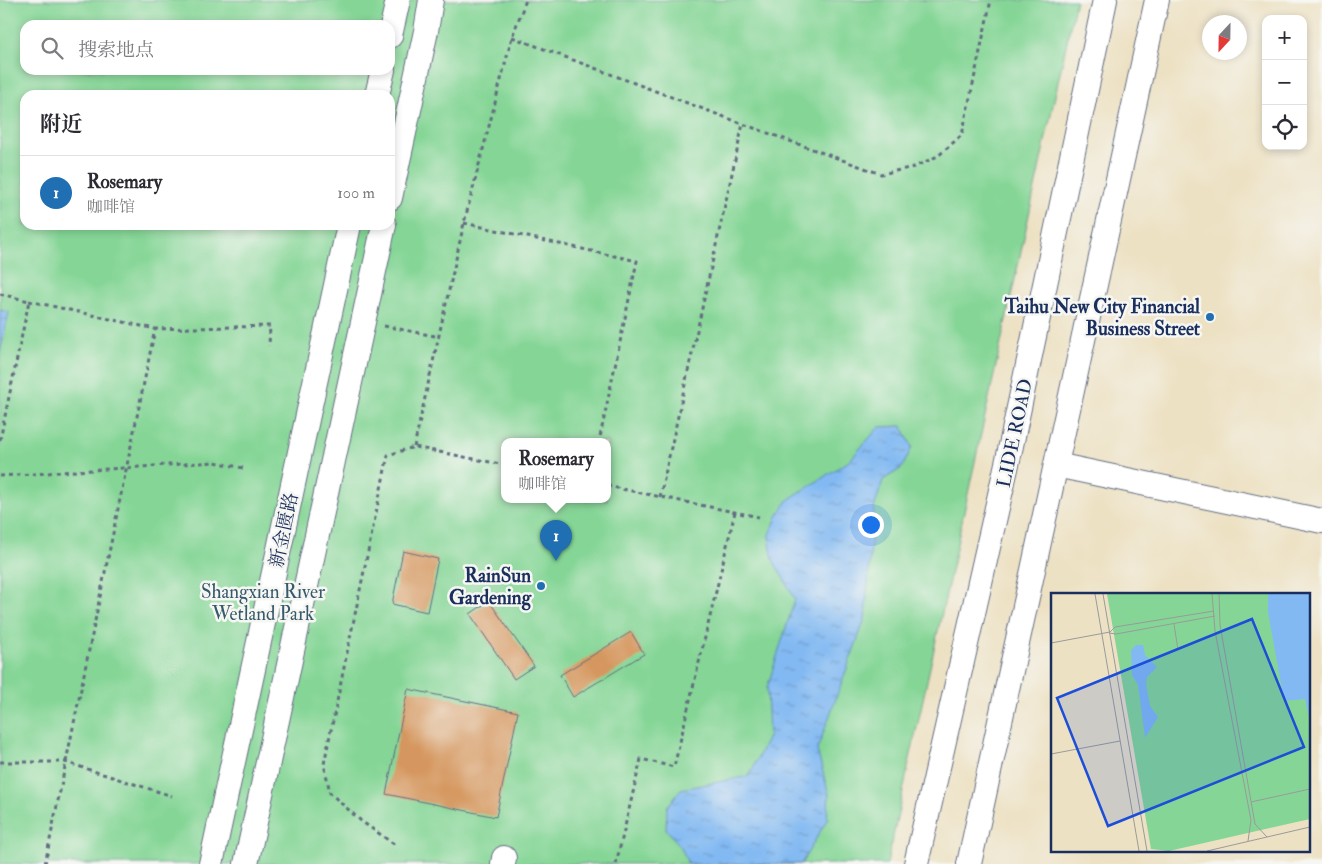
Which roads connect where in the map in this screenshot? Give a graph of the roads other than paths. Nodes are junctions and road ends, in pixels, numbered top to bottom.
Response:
1 (398, 0) edge
2 (431, 0) edge
3 (1105, 0) edge
4 (1157, 0) edge
5 (394, 20) edge
6 (382, 75) edge
7 (378, 90) edge
8 (395, 175) edge
9 (348, 230) edge
10 (383, 230) edge
11 (1056, 465) junction
12 (1322, 521) edge
13 (211, 864) edge
14 (246, 864) edge
15 (916, 864) edge
16 (969, 864) edge

1 - 5 street
2 - 8 street
3 - 15 street, LIDE ROAD
4 - 11 street
6 - 7 street
9 - 13 street, 新金匮路
10 - 14 street, 新金匮路
11 - 12 street
11 - 16 street

